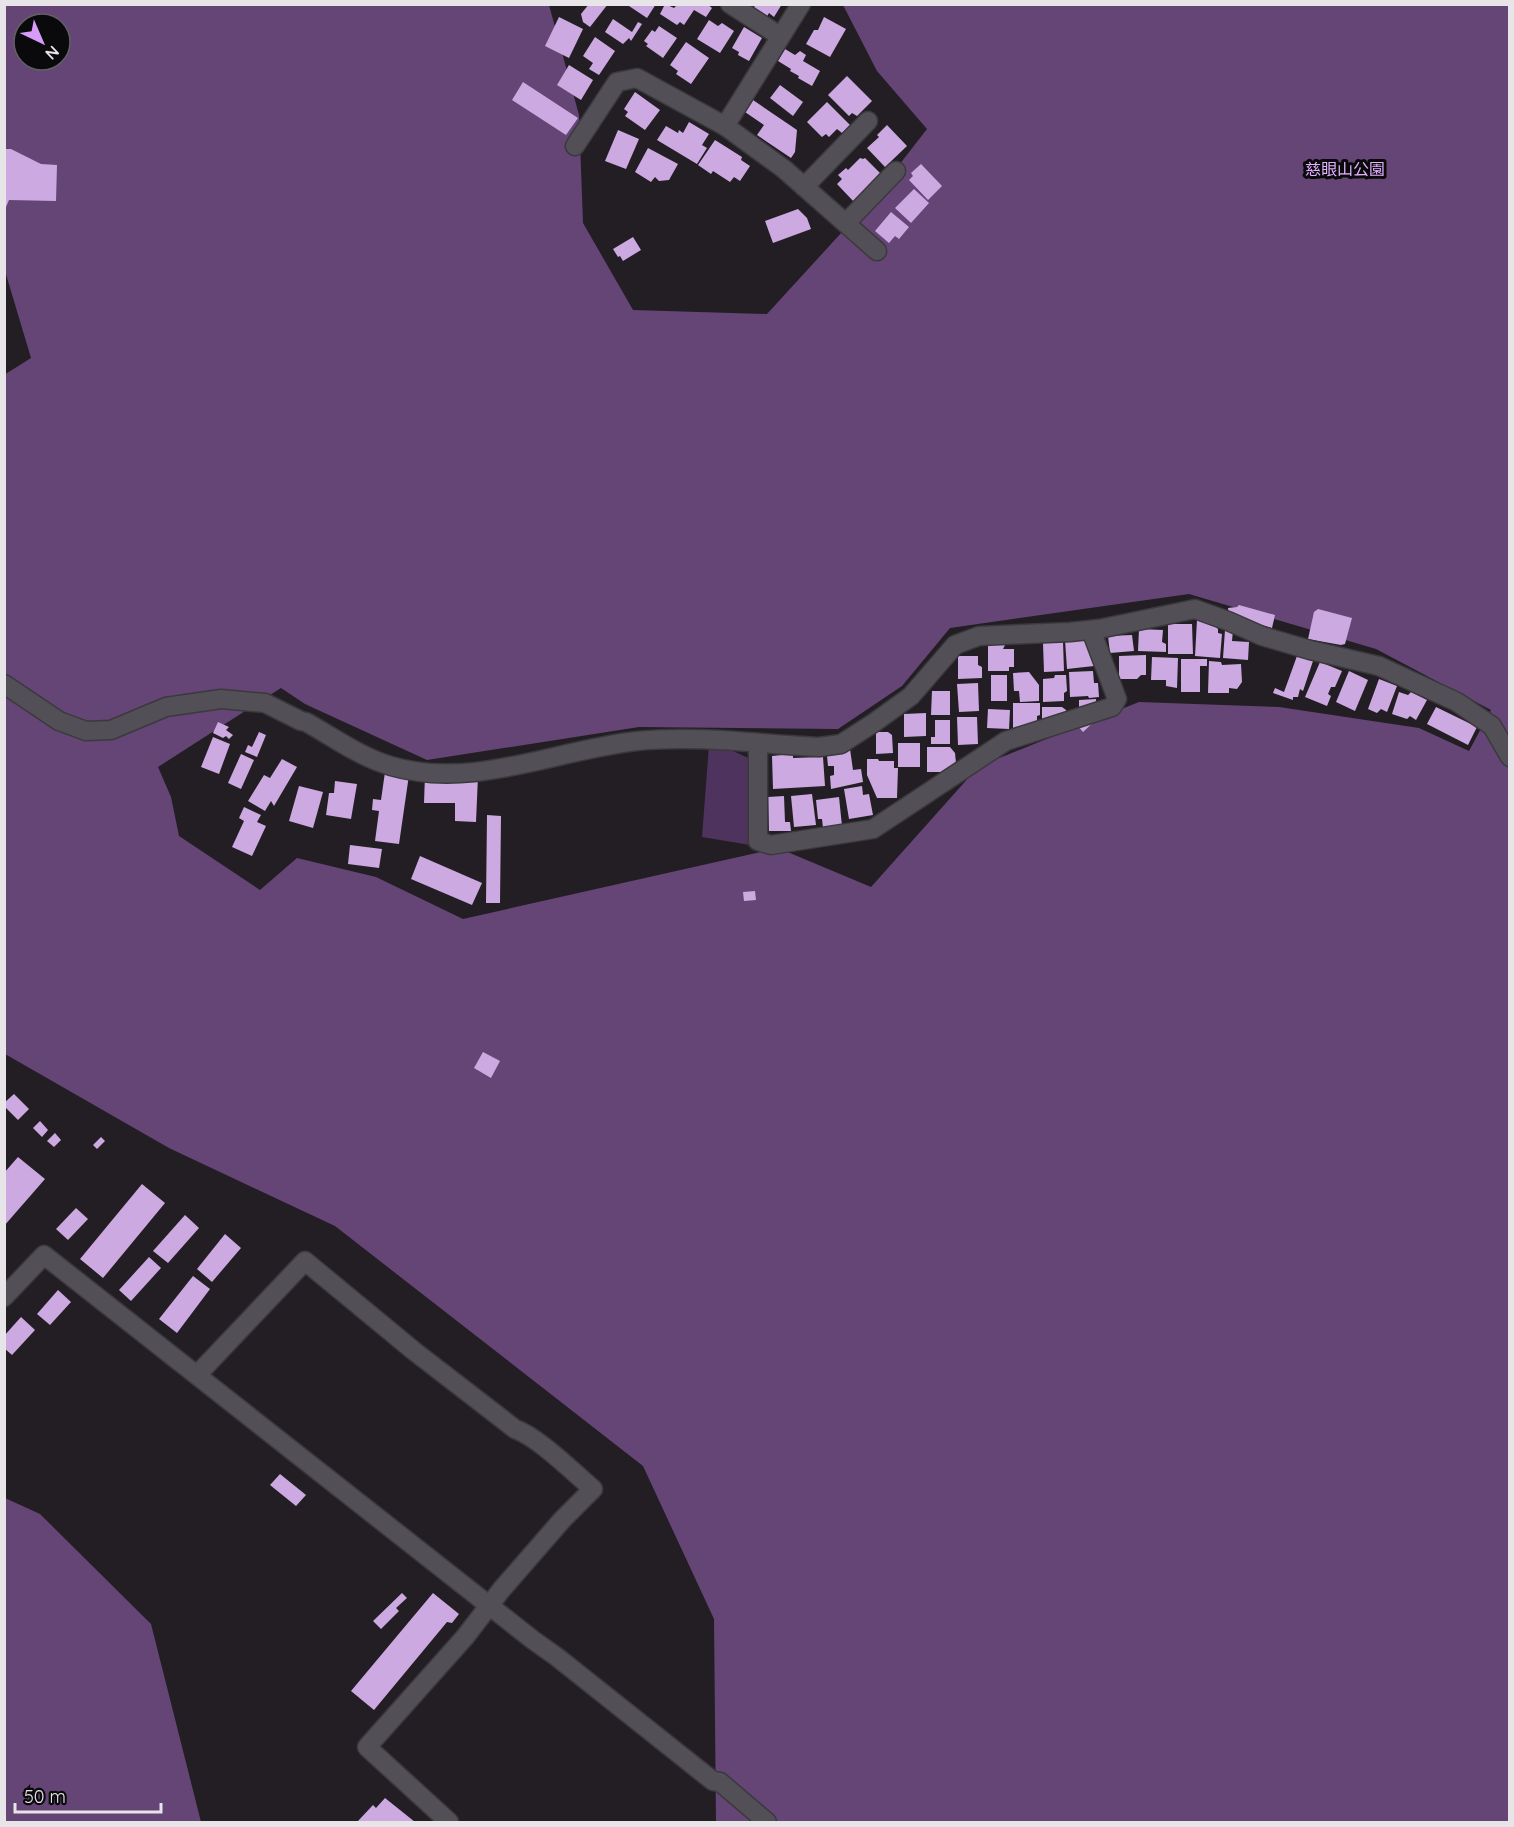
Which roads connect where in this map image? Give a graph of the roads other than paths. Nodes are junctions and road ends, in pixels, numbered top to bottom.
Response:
1 (730, 4) edge
2 (801, 4) edge
3 (780, 36) junction
4 (867, 120) dead end
5 (725, 126) junction
6 (575, 146) dead end
7 (896, 171) dead end
8 (804, 187) junction
9 (846, 224) junction
10 (877, 251) dead end
11 (1091, 630) junction
12 (4, 684) edge
13 (758, 743) junction
14 (1509, 757) edge
15 (4, 1297) edge
16 (197, 1375) junction
17 (489, 1605) junction
18 (449, 1822) edge
19 (767, 1822) edge

1 - 3 street
2 - 3 street
3 - 5 street
4 - 8 street
5 - 6 street
5 - 8 street
7 - 9 street
8 - 9 street
9 - 10 street
11 - 13 street
11 - 13 street
11 - 14 street
12 - 13 street
15 - 16 street
16 - 17 street
16 - 17 street
17 - 18 street
17 - 19 street

